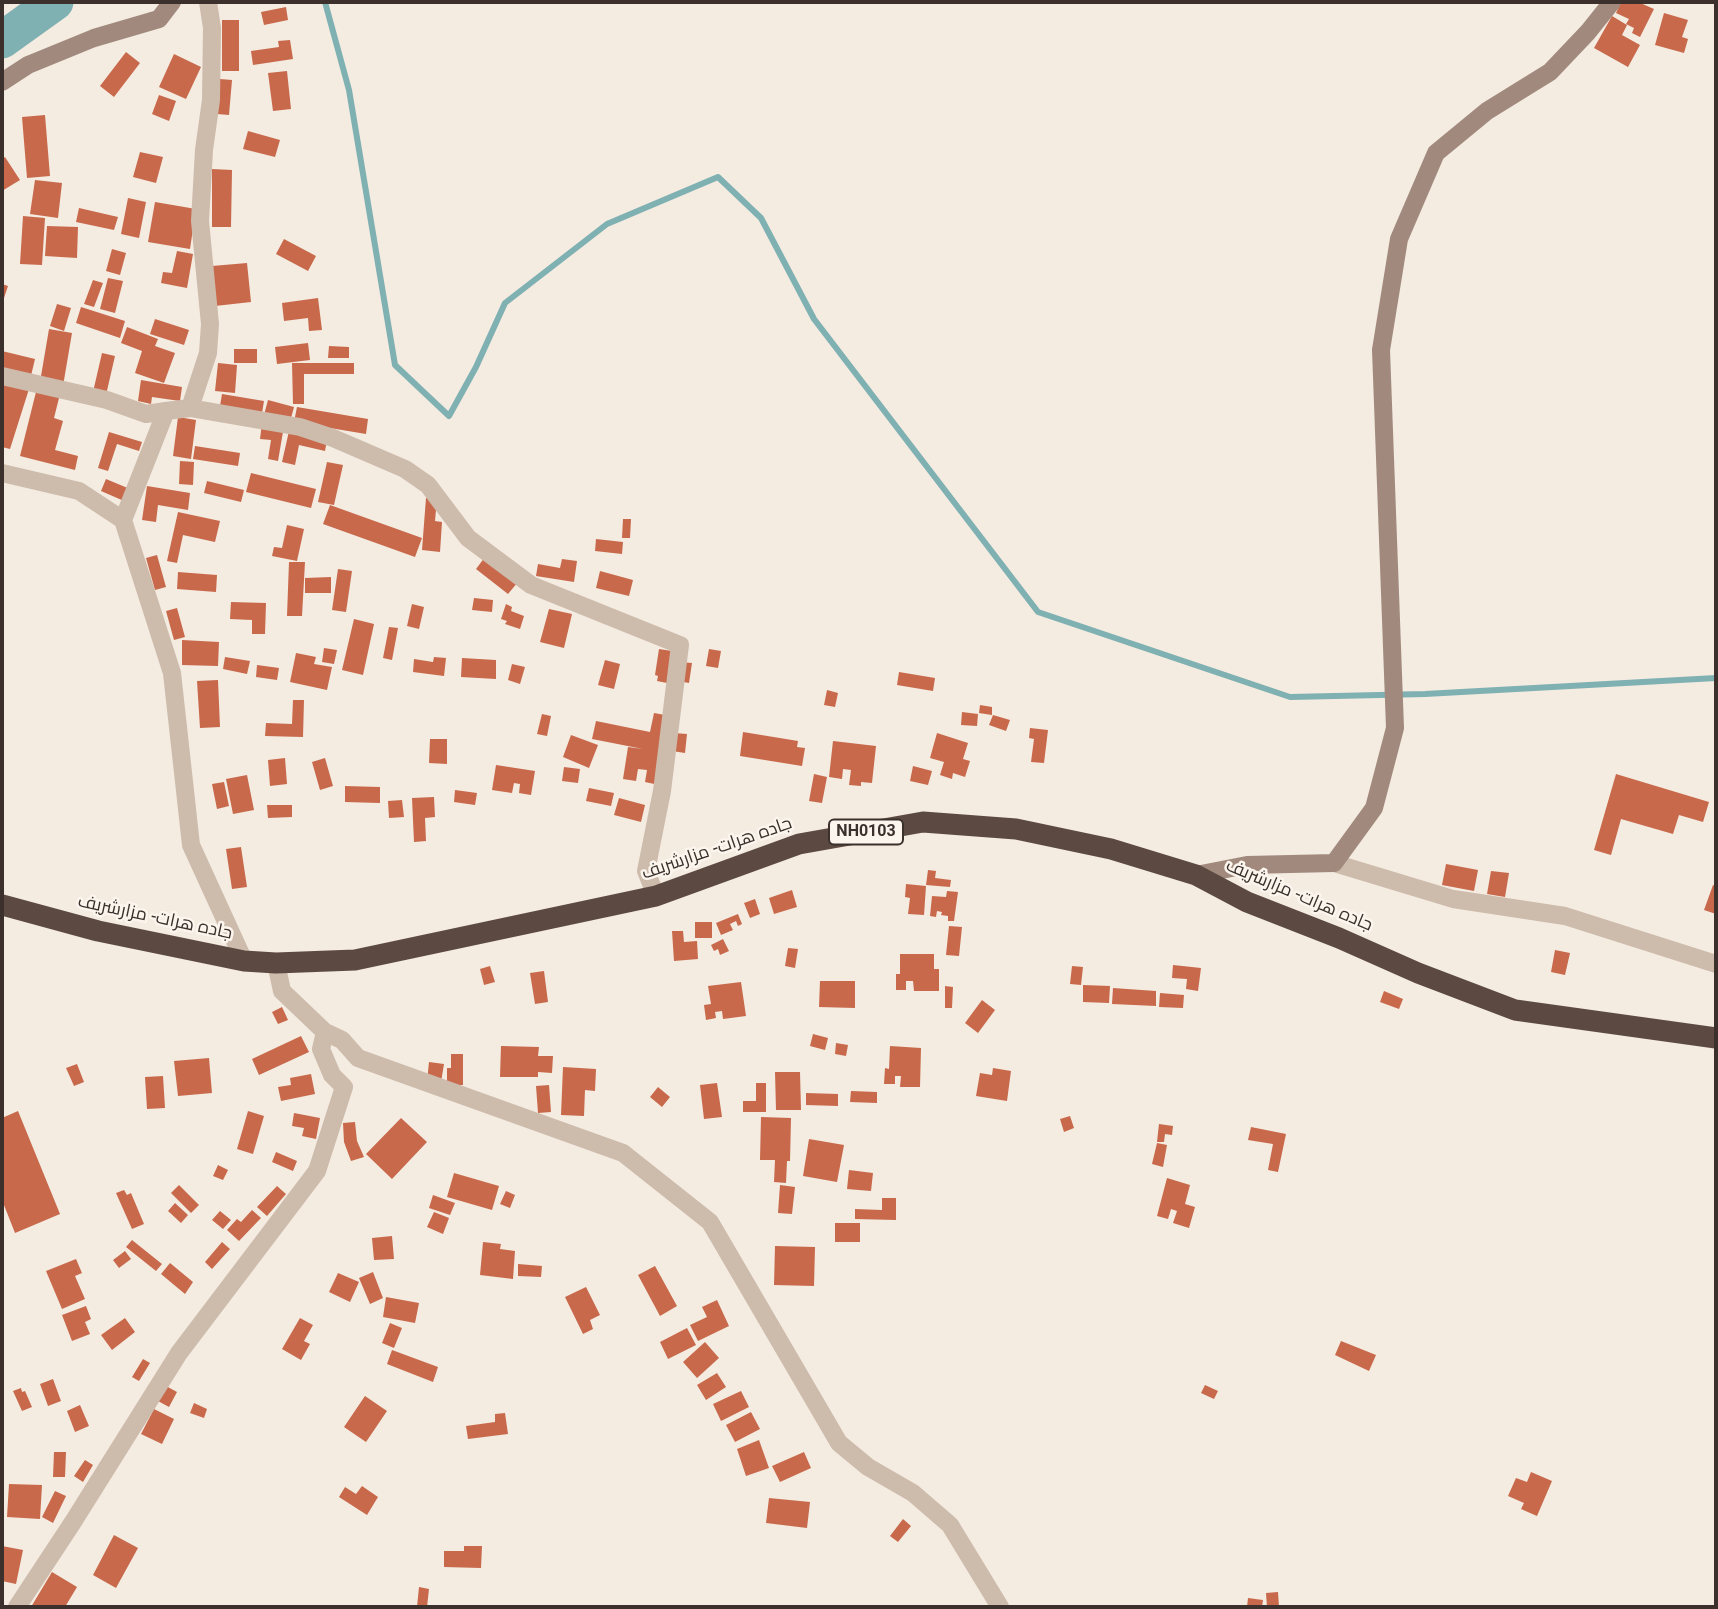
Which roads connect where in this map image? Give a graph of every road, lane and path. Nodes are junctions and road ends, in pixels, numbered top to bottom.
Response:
1 (172, 2) edge
2 (208, 2) edge
3 (1612, 2) edge
4 (2, 82) edge
5 (2, 376) edge
6 (190, 408) junction
7 (166, 411) junction
8 (2, 473) edge
9 (123, 520) junction
10 (1334, 863) junction
11 (1196, 875) junction
12 (656, 897) junction
13 (2, 905) edge
14 (244, 961) junction
15 (276, 963) junction
16 (1716, 964) edge
17 (325, 1032) junction
18 (1716, 1038) edge
19 (17, 1607) edge
20 (1000, 1607) edge

1 - 4 street
2 - 6 street
3 - 10 street
5 - 7 street
6 - 7 street
6 - 12 street
7 - 9 street
8 - 9 street
9 - 14 street
10 - 11 street
10 - 16 street
11 - 12 highway, جاده هرات- مزارشریف / NH0103
11 - 18 highway, جاده هرات- مزارشریف / NH0103
12 - 15 highway, جاده هرات- مزارشریف / NH0103
13 - 14 highway, جاده هرات- مزارشریف / NH0103
14 - 15 highway, جاده هرات- مزارشریف / NH0103
15 - 17 street
17 - 19 street
17 - 20 street

